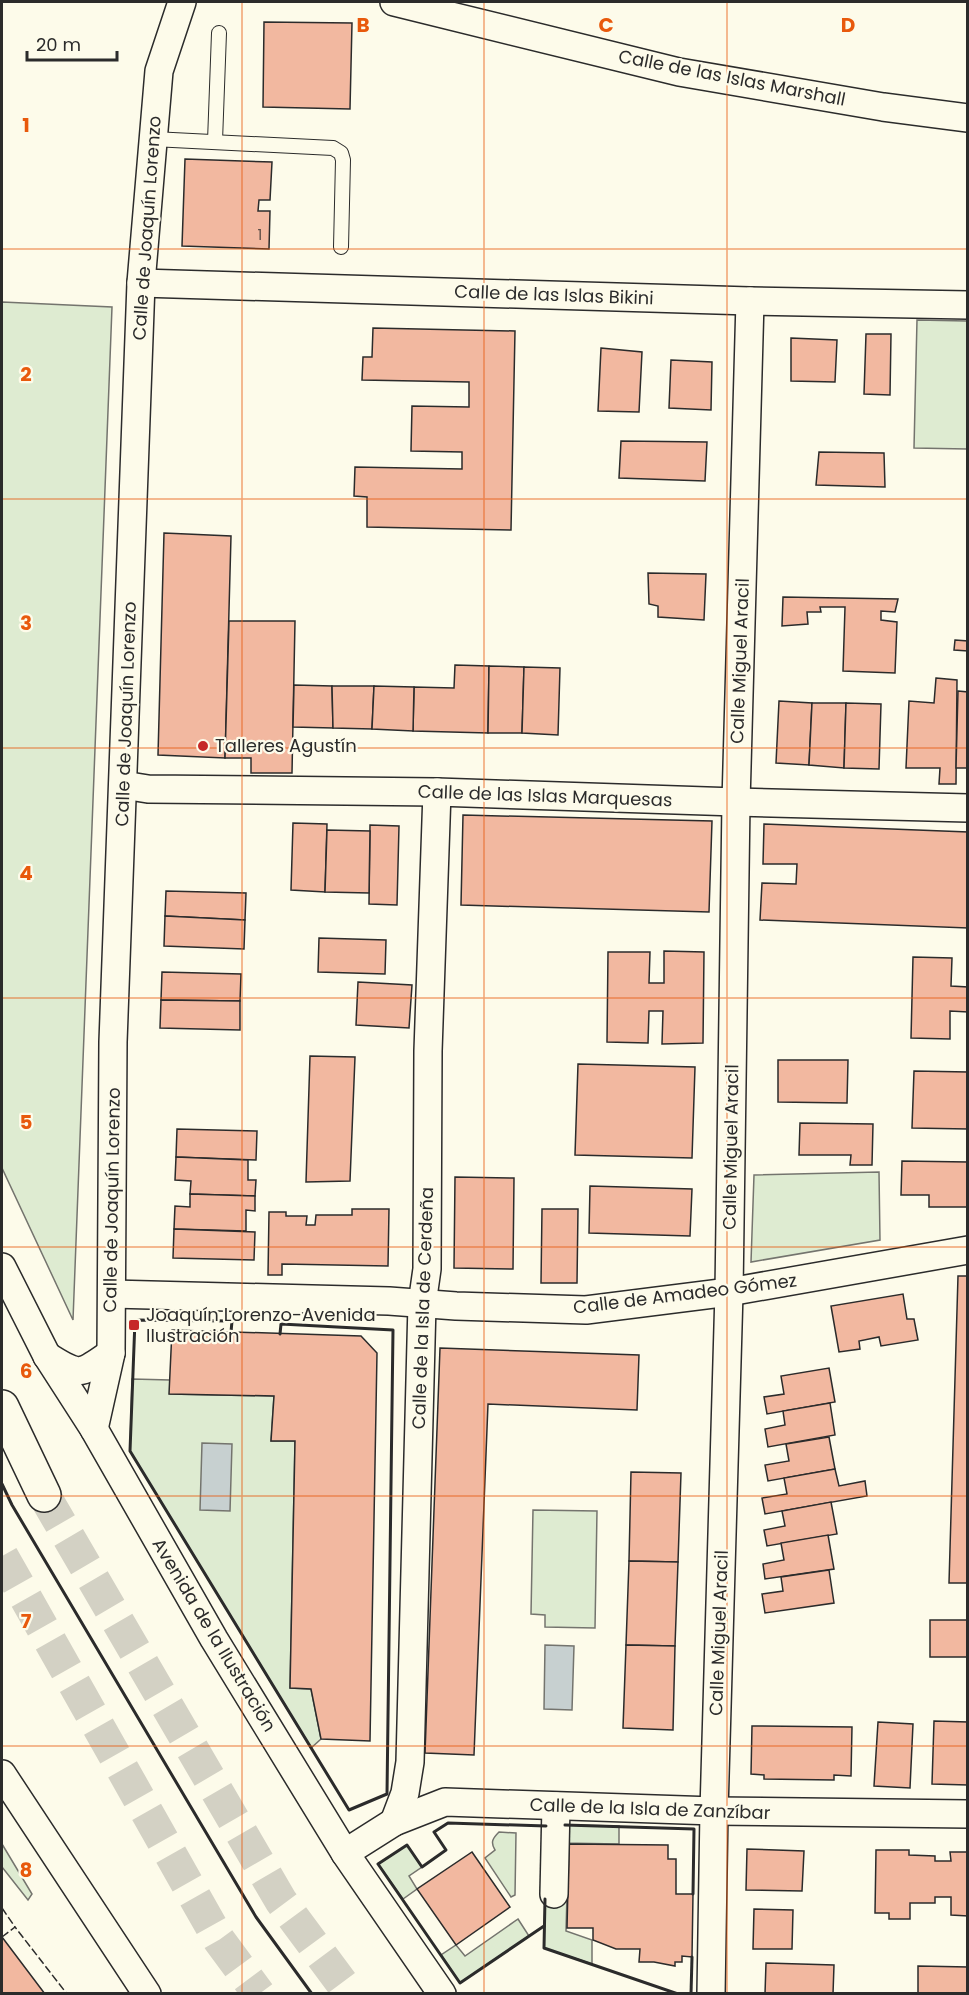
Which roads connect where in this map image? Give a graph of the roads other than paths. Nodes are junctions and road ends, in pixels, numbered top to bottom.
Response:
1 (182, 2) edge
2 (394, 2) edge
3 (219, 33) dead end
4 (968, 118) edge
5 (153, 139) junction
6 (215, 141) junction
7 (341, 247) dead end
8 (141, 283) junction
9 (750, 301) junction
10 (968, 305) edge
11 (123, 784) junction
12 (437, 792) junction
13 (736, 802) junction
14 (968, 808) edge
15 (968, 1250) edge
16 (2, 1267) edge
17 (729, 1292) junction
18 (112, 1293) junction
19 (422, 1304) junction
20 (111, 1353) junction
21 (47, 1356) junction
22 (2, 1407) edge
23 (94, 1429) junction
24 (44, 1495) tunnel mouth
25 (2, 1774) edge
26 (556, 1806) junction
27 (714, 1811) junction
28 (968, 1814) edge
29 (394, 1822) junction
30 (345, 1853) junction
31 (554, 1894) dead end
32 (147, 1994) edge
33 (442, 1994) edge
34 (711, 1994) edge

1 - 5 street, Calle de Joaquín Lorenzo
2 - 4 street, Calle de las Islas Marshall
3 - 6 lane
5 - 6 lane
5 - 8 street, Calle de Joaquín Lorenzo
6 - 7 lane
8 - 9 street, Calle de las Islas Bikini
8 - 11 street, Calle de Joaquín Lorenzo
9 - 10 street, Calle de las Islas Bikini
9 - 13 street, Calle Miguel Aracil
11 - 12 street, Calle de las Islas Marquesas
11 - 18 street, Calle de Joaquín Lorenzo
12 - 13 street, Calle de las Islas Marquesas
12 - 19 street, Calle de la Isla de Cerdeña
13 - 14 street, Calle de las Islas Marquesas
13 - 17 street, Calle Miguel Aracil
15 - 17 street, Calle de Amadeo Gómez
16 - 21 street, Avenida de la Ilustración
17 - 19 street, Calle de Amadeo Gómez
17 - 27 street, Calle Miguel Aracil
18 - 19 street, Calle de Amadeo Gómez
18 - 20 street, Calle de Joaquín Lorenzo
19 - 29 street, Calle de la Isla de Cerdeña
20 - 21 street
20 - 23 street, Calle de Joaquín Lorenzo
21 - 23 street, Avenida de la Ilustración
22 - 24 highway
23 - 30 street, Avenida de la Ilustración
25 - 32 street
26 - 27 street, Calle de la Isla de Zanzíbar
26 - 29 street, Calle de la Isla de Zanzíbar
26 - 31 street
27 - 28 street, Calle de la Isla de Zanzíbar
27 - 34 street, Calle Miguel Aracil
29 - 30 street, Calle de la Isla de Zanzíbar
30 - 33 street, Avenida de la Ilustración

